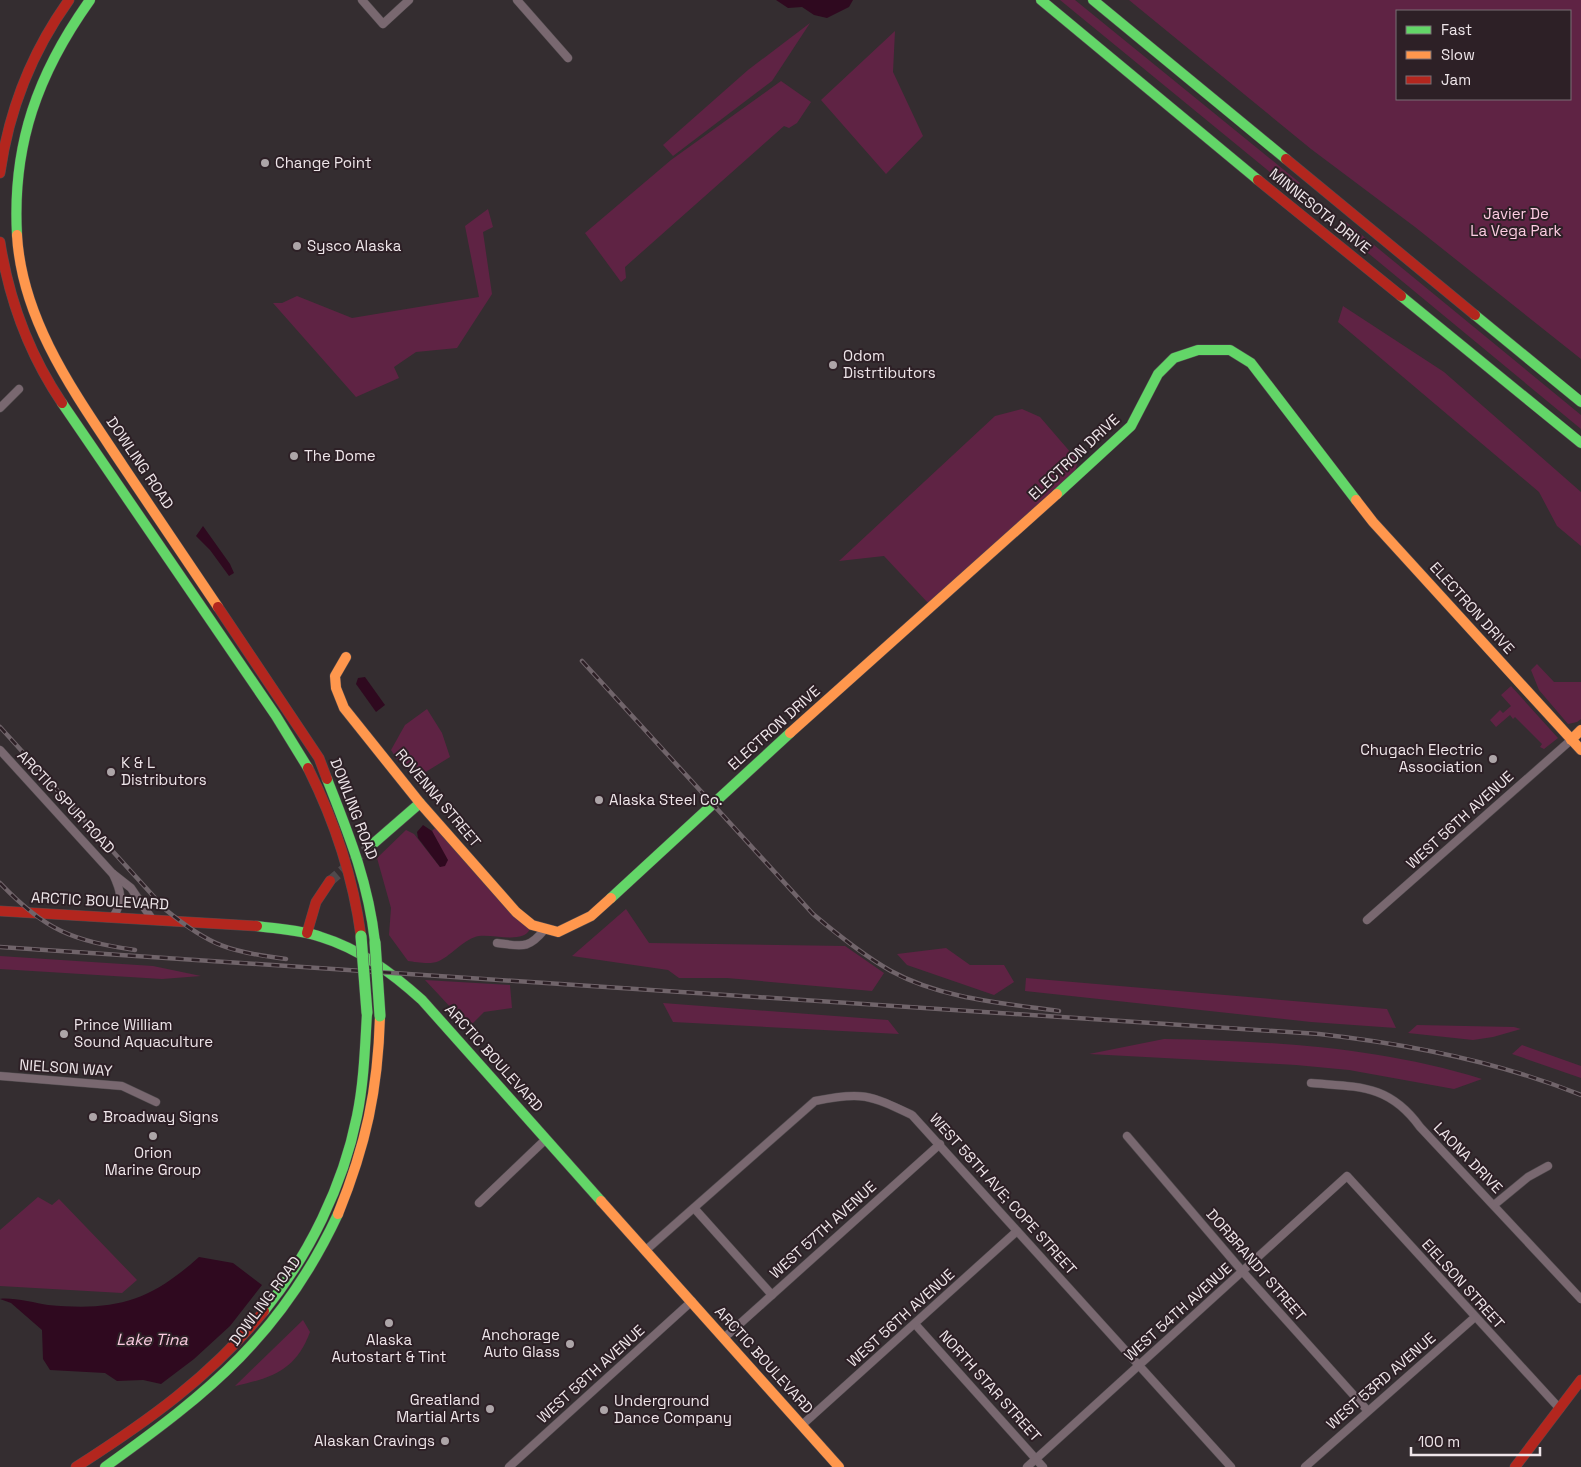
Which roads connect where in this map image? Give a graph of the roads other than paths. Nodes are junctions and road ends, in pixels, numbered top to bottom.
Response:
1 (69, 0) edge
2 (90, 0) edge
3 (362, 0) edge
4 (409, 0) edge
5 (517, 0) edge
6 (1028, 0) edge
7 (1041, 0) edge
8 (1093, 0) edge
9 (1097, 0) edge
10 (1108, 12) junction
11 (1095, 46) junction
12 (568, 58) dead end
13 (2, 143) edge
14 (21, 145) junction
15 (0, 173) edge
16 (0, 242) edge
17 (1522, 353) junction
18 (1506, 380) junction
19 (19, 389) dead end
20 (1581, 397) edge
21 (1581, 402) edge
22 (0, 408) edge
23 (1581, 443) edge
24 (1581, 454) edge
25 (346, 657) dead end
26 (1581, 730) edge
27 (1571, 740) junction
28 (0, 750) edge
29 (1581, 750) edge
30 (420, 803) junction
31 (374, 843) tunnel mouth
32 (112, 873) junction
33 (330, 881) tunnel mouth
34 (0, 910) edge
35 (113, 917) junction
36 (152, 919) junction
37 (1367, 920) dead end
38 (545, 928) junction
39 (558, 932) joint
40 (307, 934) junction
41 (497, 943) dead end
42 (0, 1076) edge
43 (1311, 1083) dead end
44 (156, 1102) dead end
45 (1126, 1136) dead end
46 (546, 1139) junction
47 (940, 1144) junction
48 (1548, 1166) dead end
49 (1347, 1176) joint
50 (479, 1203) dead end
51 (1494, 1205) junction
52 (694, 1208) junction
53 (1017, 1231) junction
54 (646, 1250) junction
55 (1243, 1272) junction
56 (772, 1295) junction
57 (1581, 1299) edge
58 (692, 1301) junction
59 (1475, 1317) junction
60 (915, 1324) junction
61 (724, 1338) junction
62 (1140, 1365) junction
63 (1581, 1380) edge
64 (1560, 1409) junction
65 (1367, 1410) junction
66 (802, 1425) junction
67 (1036, 1459) junction
68 (76, 1467) edge
69 (105, 1467) edge
70 (509, 1467) edge
71 (839, 1467) edge
72 (1027, 1467) edge
73 (1044, 1467) edge
74 (1231, 1467) edge
75 (1305, 1467) edge
76 (1515, 1467) edge

1 - 13 main road
2 - 14 main road, DOWLING ROAD
3 - 4 street
5 - 12 street
6 - 11 main road
7 - 11 main road, MINNESOTA DRIVE
8 - 10 main road, MINNESOTA DRIVE
9 - 10 main road
10 - 17 main road, MINNESOTA DRIVE
11 - 18 main road, MINNESOTA DRIVE
13 - 14 main road
13 - 15 main road
14 - 69 main road, DOWLING ROAD, bridge
16 - 68 main road, DOWLING ROAD, bridge
17 - 20 main road
17 - 21 main road, MINNESOTA DRIVE
18 - 23 main road, MINNESOTA DRIVE
18 - 24 main road
19 - 22 street
25 - 30 main road, ROVENNA STREET
26 - 27 main road
27 - 29 main road, ELECTRON DRIVE
27 - 37 street, WEST 56TH AVENUE
27 - 39 main road, ELECTRON DRIVE
28 - 32 street, ARCTIC SPUR ROAD
30 - 31 main road
30 - 38 main road, ROVENNA STREET
32 - 35 street, ARCTIC SPUR ROAD
32 - 36 street, ARCTIC SPUR ROAD
33 - 40 main road
34 - 35 main road, ARCTIC BOULEVARD
35 - 36 main road, ARCTIC BOULEVARD
36 - 40 main road, ARCTIC BOULEVARD
38 - 39 main road, ROVENNA STREET
38 - 41 street
40 - 46 main road, ARCTIC BOULEVARD
42 - 44 street, NIELSON WAY
43 - 51 street, LAONA DRIVE
45 - 55 street, DORBRANDT STREET
46 - 50 street
46 - 54 main road, ARCTIC BOULEVARD
47 - 52 street, WEST 58TH AVE; COPE STREET
47 - 53 street, WEST 58TH AVE; COPE STREET
47 - 56 street, WEST 57TH AVENUE
48 - 51 street
49 - 55 street, WEST 54TH AVENUE
49 - 59 street, EIELSON STREET
51 - 57 street, LAONA DRIVE
52 - 54 street, WEST 58TH AVE; COPE STREET
52 - 56 street
53 - 60 street, WEST 56TH AVENUE
53 - 62 street, WEST 58TH AVE; COPE STREET
54 - 58 main road, ARCTIC BOULEVARD
55 - 62 street, WEST 54TH AVENUE
55 - 65 street, DORBRANDT STREET
56 - 61 street, WEST 57TH AVENUE
58 - 61 main road, ARCTIC BOULEVARD
58 - 70 street, WEST 58TH AVENUE
59 - 64 street, EIELSON STREET
59 - 65 street, WEST 53RD AVENUE
60 - 66 street, WEST 56TH AVENUE
60 - 67 street, NORTH STAR STREET
61 - 66 main road, ARCTIC BOULEVARD
62 - 67 street, WEST 54TH AVENUE
62 - 74 street, WEST 58TH AVE; COPE STREET
63 - 64 main road
64 - 76 main road
65 - 75 street, WEST 53RD AVENUE
66 - 71 main road, ARCTIC BOULEVARD
67 - 72 street, WEST 54TH AVENUE
67 - 73 street, NORTH STAR STREET

